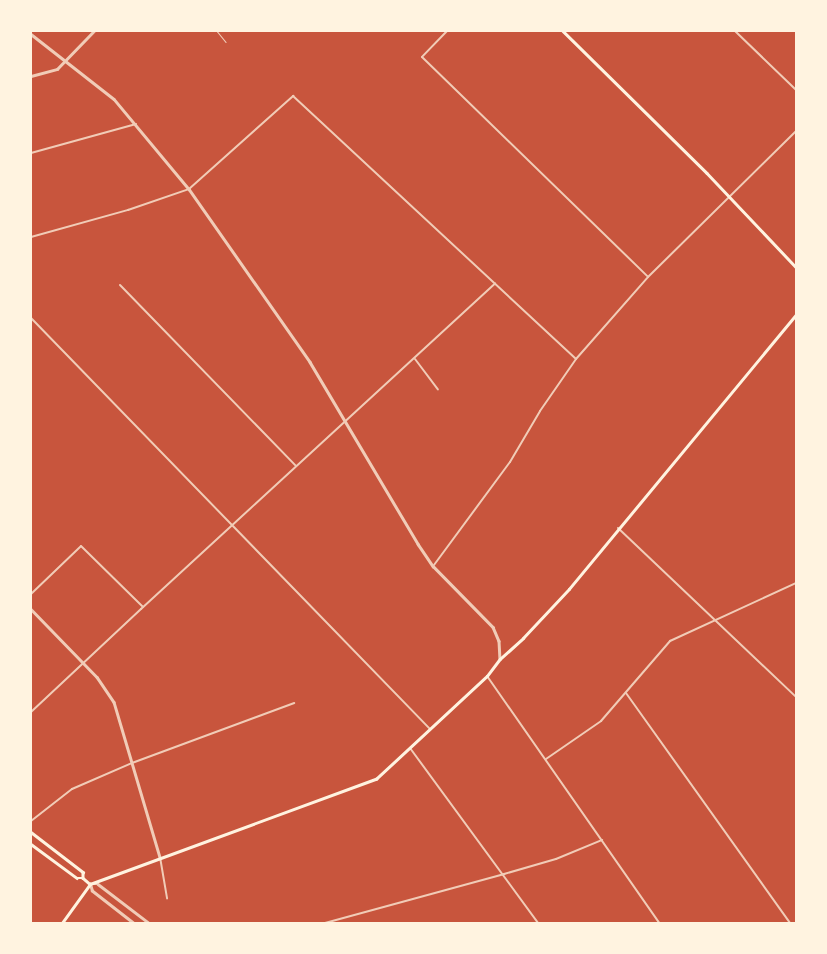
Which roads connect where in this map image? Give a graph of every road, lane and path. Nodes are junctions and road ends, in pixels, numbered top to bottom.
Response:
1 (94, 31) edge
2 (216, 31) edge
3 (447, 31) edge
4 (563, 31) edge
5 (736, 31) edge
6 (31, 34) edge
7 (226, 42) dead end
8 (66, 61) junction
9 (31, 76) edge
10 (796, 90) edge
11 (136, 124) junction
12 (796, 131) edge
13 (31, 153) edge
14 (188, 189) junction
15 (730, 198) junction
16 (31, 237) edge
17 (796, 267) edge
18 (648, 277) junction
19 (495, 284) junction
20 (120, 285) dead end
21 (796, 315) edge
22 (31, 318) edge
23 (415, 359) junction
24 (576, 359) junction
25 (438, 388) dead end
26 (345, 421) junction
27 (296, 467) junction
28 (232, 526) junction
29 (618, 528) junction
30 (434, 566) junction
31 (796, 583) edge
32 (31, 594) edge
33 (143, 607) junction
34 (31, 609) edge
35 (714, 620) junction
36 (500, 659) junction
37 (84, 662) junction
38 (487, 676) junction
39 (626, 693) junction
40 (796, 697) edge
41 (294, 703) dead end
42 (31, 712) edge
43 (430, 729) junction
44 (410, 748) junction
45 (546, 759) junction
46 (132, 763) junction
47 (31, 822) edge
48 (31, 832) edge
49 (602, 840) junction
50 (31, 844) edge
51 (160, 857) junction
52 (504, 874) junction
53 (83, 878) junction
54 (90, 884) junction
55 (167, 898) dead end
56 (62, 923) edge
57 (133, 923) edge
58 (149, 923) edge
59 (325, 923) edge
60 (538, 923) edge
61 (659, 923) edge
62 (790, 923) edge

1 - 8 street
2 - 7 lane
3 - 18 street
4 - 15 main road
5 - 10 street
6 - 8 street
8 - 9 street
8 - 11 street
11 - 13 street
11 - 14 street
12 - 15 street
14 - 16 street
14 - 19 street
14 - 26 street
15 - 17 main road
15 - 18 street
18 - 24 street
19 - 23 street
19 - 24 street
20 - 27 street
21 - 29 main road
22 - 28 street
23 - 25 street
23 - 26 street
24 - 30 street
26 - 27 street
26 - 30 street
27 - 28 street
28 - 33 street
28 - 43 street
29 - 35 street
29 - 36 main road
30 - 36 street
31 - 35 street
32 - 33 street
33 - 37 street
34 - 37 street
35 - 39 street
35 - 40 street
36 - 38 main road
37 - 42 street
37 - 46 street
38 - 43 main road
38 - 45 street
39 - 45 street
39 - 62 street
41 - 46 street
43 - 44 main road
44 - 51 main road
44 - 52 street
45 - 49 street
46 - 47 street
46 - 51 street
48 - 53 main road
49 - 52 street
49 - 61 street
50 - 53 main road
51 - 54 main road
51 - 55 street
52 - 59 street
52 - 60 street
53 - 54 main road
54 - 56 main road
54 - 57 street
54 - 58 street

